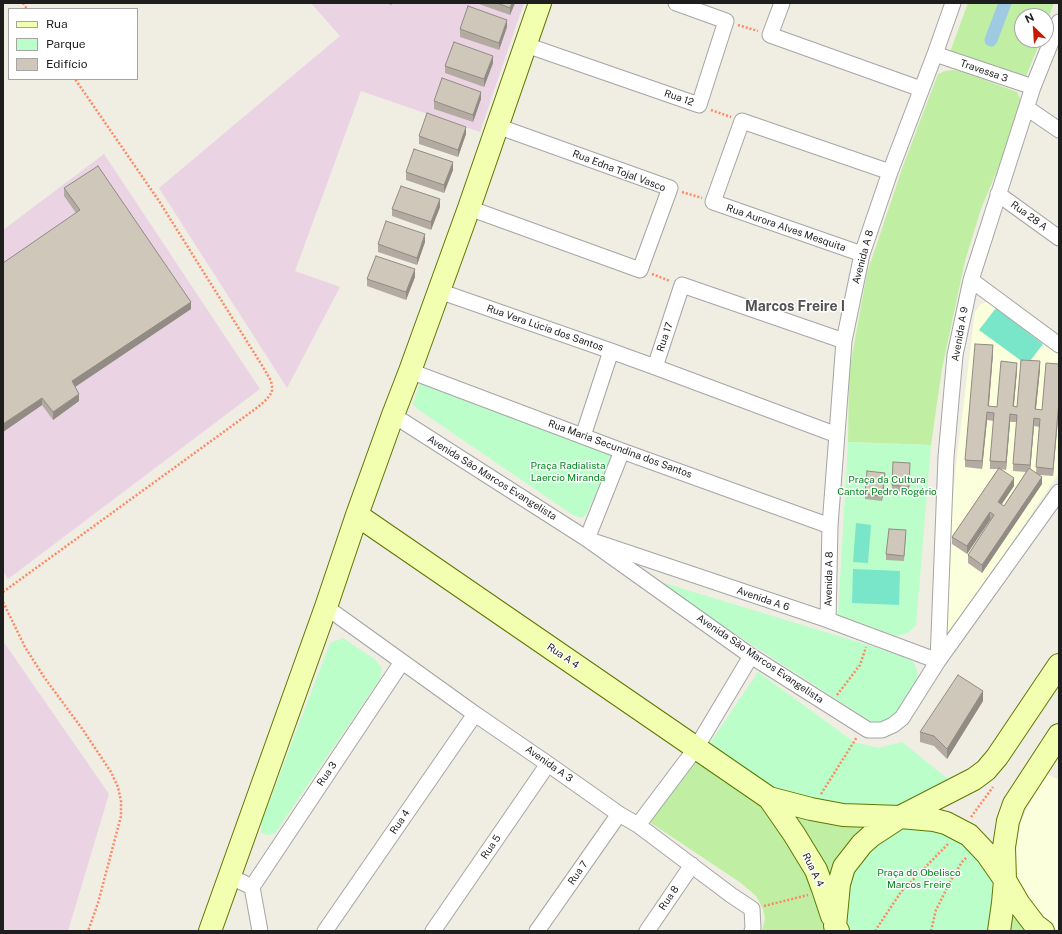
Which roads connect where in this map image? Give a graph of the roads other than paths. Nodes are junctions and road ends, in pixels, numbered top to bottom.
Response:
1 (540, 3) edge
2 (676, 3) edge
3 (782, 3) edge
4 (952, 3) edge
5 (1059, 22) edge
6 (526, 45) junction
7 (935, 54) junction
8 (1033, 87) junction
9 (921, 89) junction
10 (1027, 108) junction
11 (497, 126) junction
12 (1059, 130) edge
13 (890, 172) junction
14 (998, 194) junction
15 (469, 208) junction
16 (1059, 238) edge
17 (862, 254) junction
18 (971, 280) junction
19 (439, 291) junction
20 (844, 341) junction
21 (1059, 346) edge
22 (611, 351) junction
23 (655, 366) junction
24 (410, 371) junction
25 (392, 415) junction
26 (837, 435) junction
27 (583, 436) junction
28 (622, 451) junction
29 (1059, 492) edge
30 (356, 515) junction
31 (830, 526) junction
32 (587, 539) junction
33 (326, 608) junction
34 (828, 620) junction
35 (752, 656) junction
36 (938, 661) junction
37 (402, 662) junction
38 (1059, 665) edge
39 (475, 714) junction
40 (1059, 735) edge
41 (696, 748) junction
42 (548, 764) junction
43 (769, 798) junction
44 (619, 814) junction
45 (900, 817) junction
46 (638, 825) junction
47 (692, 865) junction
48 (229, 876) junction
49 (1005, 880) junction
50 (252, 887) junction
51 (836, 929) edge
52 (330, 930) edge
53 (210, 931) edge
54 (260, 931) edge
55 (433, 931) edge
56 (537, 931) edge
57 (647, 931) edge
58 (752, 931) edge
59 (999, 931) edge
60 (1043, 931) edge

1 - 6 street
2 - 6 street, Rua 12
3 - 9 street
4 - 7 street, Avenida A 8
5 - 8 street, Avenida A 9
6 - 11 street
7 - 8 street, Travessa 3
7 - 9 street, Avenida A 8
8 - 10 street, Avenida A 9
9 - 13 street, Avenida A 8
10 - 12 street
10 - 14 street, Avenida A 9
11 - 15 street
11 - 15 street, Rua Edna Tojal Vasco
13 - 17 street, Avenida A 8
13 - 17 street, Rua Aurora Alves Mesquita
14 - 16 street, Rua 28 A
14 - 18 street, Avenida A 9
15 - 19 street
17 - 20 street, Avenida A 8
18 - 21 street
18 - 36 street, Avenida A 9
19 - 22 street, Rua Vera Lúcia dos Santos
19 - 24 street
20 - 23 street, Rua 17
20 - 26 street, Avenida A 8
22 - 23 street
22 - 27 street, Rua Vera Lúcia dos Santos
23 - 26 street
24 - 25 street
24 - 27 street, Rua Maria Secundina dos Santos
25 - 30 street
25 - 32 street, Avenida São Marcos Evangelista
26 - 31 street, Avenida A 8
27 - 28 street, Rua Maria Secundina dos Santos
28 - 31 street, Rua Maria Secundina dos Santos
28 - 32 street
29 - 36 street, Avenida São Marcos Evangelista
30 - 33 street
30 - 41 street, Rua A 4
31 - 34 street, Avenida A 8
32 - 34 street, Avenida A 6
32 - 35 street, Avenida São Marcos Evangelista
33 - 37 street, Avenida A 3
33 - 48 street
34 - 36 street, Avenida A 6
35 - 36 street, Avenida São Marcos Evangelista
35 - 41 street
37 - 39 street, Avenida A 3
37 - 50 street, Rua 3
38 - 45 street
39 - 42 street, Avenida A 3
39 - 52 street, Rua 4
40 - 49 street
41 - 43 street, Rua A 4
41 - 46 street
42 - 44 street, Avenida A 3
42 - 55 street, Rua 5
43 - 45 street, Rua A 4
43 - 51 street, Rua A 4
44 - 46 street, Avenida A 3
44 - 56 street, Rua 7
45 - 49 street, Rua A 4
45 - 51 street
46 - 47 street, Avenida A 3
47 - 57 street, Rua 8
47 - 58 street, Avenida A 3
48 - 50 street
48 - 53 street
49 - 59 street
49 - 60 street, Rua A 4
50 - 54 street

